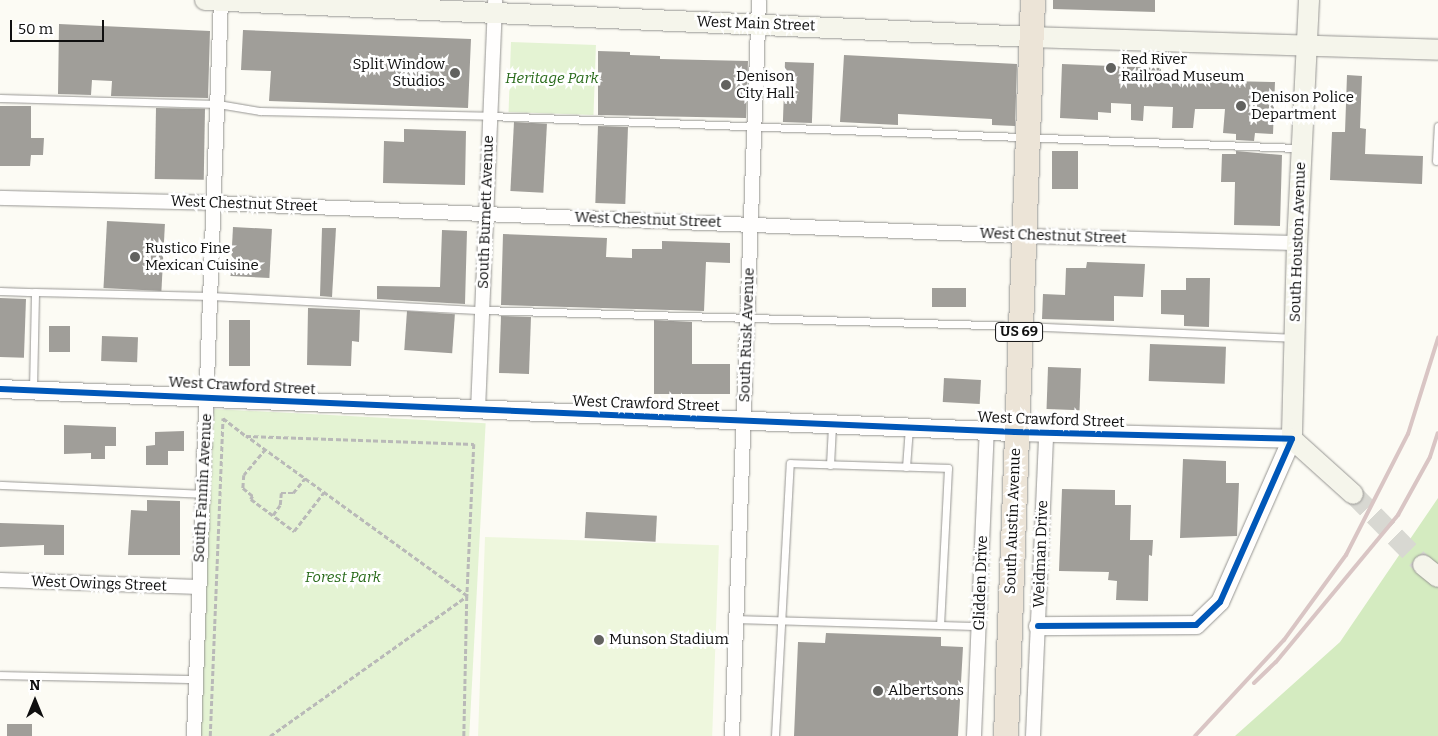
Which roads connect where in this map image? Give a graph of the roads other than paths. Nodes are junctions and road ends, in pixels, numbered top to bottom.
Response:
1 (205, 0) edge
2 (221, 0) edge
3 (759, 0) edge
4 (1033, 0) edge
5 (1309, 0) edge
6 (495, 7) edge
7 (758, 23) junction
8 (1031, 36) junction
9 (1307, 44) junction
10 (1438, 50) edge
11 (0, 98) edge
12 (218, 104) junction
13 (490, 116) junction
14 (1438, 126) edge
15 (755, 129) junction
16 (1027, 139) junction
17 (1302, 148) junction
18 (1436, 161) dead end
19 (0, 198) edge
20 (215, 203) junction
21 (485, 214) junction
22 (752, 224) junction
23 (1024, 236) junction
24 (1297, 243) junction
25 (0, 291) edge
26 (35, 292) junction
27 (211, 296) junction
28 (482, 310) junction
29 (748, 318) junction
30 (1020, 326) junction
31 (1295, 338) junction
32 (0, 389) edge
33 (33, 391) junction
34 (207, 397) junction
35 (478, 410) junction
36 (744, 420) junction
37 (832, 423) junction
38 (909, 426) junction
39 (987, 430) junction
40 (1015, 432) junction
41 (1046, 433) junction
42 (1292, 440) junction
43 (830, 465) junction
44 (906, 467) junction
45 (0, 485) edge
46 (203, 494) junction
47 (1353, 494) tunnel mouth
48 (0, 580) edge
49 (198, 587) junction
50 (737, 619) junction
51 (783, 620) junction
52 (940, 625) junction
53 (979, 626) junction
54 (1038, 626) junction
55 (0, 675) edge
56 (196, 679) junction
57 (194, 736) edge
58 (732, 736) edge
59 (775, 736) edge
60 (974, 736) edge
61 (1006, 736) edge
62 (1034, 736) edge

1 - 2 main road, West Main Street
2 - 6 main road, West Main Street
2 - 12 street, South Fannin Avenue
3 - 7 street, South Rusk Avenue
4 - 8 highway, US 69
5 - 9 main road, South Houston Avenue
6 - 7 main road, West Main Street
6 - 13 street, South Burnett Avenue
7 - 8 main road, West Main Street
7 - 15 street, South Rusk Avenue
8 - 9 main road, West Main Street
8 - 16 highway, South Austin Avenue / US 69
9 - 10 main road, West Main Street
9 - 17 main road, South Houston Avenue
11 - 12 lane
12 - 13 lane
12 - 20 street, South Fannin Avenue
13 - 15 lane
13 - 21 street, South Burnett Avenue
14 - 18 lane
15 - 16 lane
15 - 22 street, South Rusk Avenue
16 - 17 lane
16 - 23 highway, South Austin Avenue / US 69
17 - 24 main road, South Houston Avenue
19 - 20 street, West Chestnut Street
20 - 21 street, West Chestnut Street
20 - 27 street, South Fannin Avenue
21 - 22 street, West Chestnut Street
21 - 28 street, South Burnett Avenue
22 - 23 street, West Chestnut Street
22 - 29 street, South Rusk Avenue
23 - 24 street, West Chestnut Street
23 - 30 highway, South Austin Avenue / US 69
24 - 31 main road, South Houston Avenue
25 - 26 lane
26 - 27 lane
26 - 33 lane
27 - 28 lane
27 - 34 street, South Fannin Avenue
28 - 29 lane
28 - 35 street, South Burnett Avenue
29 - 30 lane
29 - 36 street, South Rusk Avenue
30 - 31 lane
30 - 40 highway, South Austin Avenue / US 69
31 - 42 main road, South Houston Avenue
32 - 33 street, West Crawford Street
33 - 34 street, West Crawford Street
34 - 35 street, West Crawford Street
34 - 46 street, South Fannin Avenue
35 - 36 street, West Crawford Street
36 - 37 street, West Crawford Street
36 - 50 street, South Rusk Avenue
37 - 38 street, West Crawford Street
37 - 43 lane
38 - 39 street, West Crawford Street
38 - 44 lane
39 - 40 street, West Crawford Street
39 - 53 street, Glidden Drive
40 - 41 street, West Crawford Street
40 - 61 highway, South Austin Avenue / US 69
41 - 42 street, West Crawford Street
41 - 54 street, Weidman Drive
42 - 47 main road
42 - 54 street
43 - 44 lane
43 - 51 lane
44 - 52 lane
45 - 46 lane
46 - 49 street, South Fannin Avenue
48 - 49 street, West Owings Street
49 - 56 street, South Fannin Avenue
50 - 51 lane
50 - 58 street, South Rusk Avenue
51 - 52 lane
51 - 59 lane
52 - 53 lane
53 - 60 street, Glidden Drive
54 - 62 street, Weidman Drive
55 - 56 lane
56 - 57 street, South Fannin Avenue

